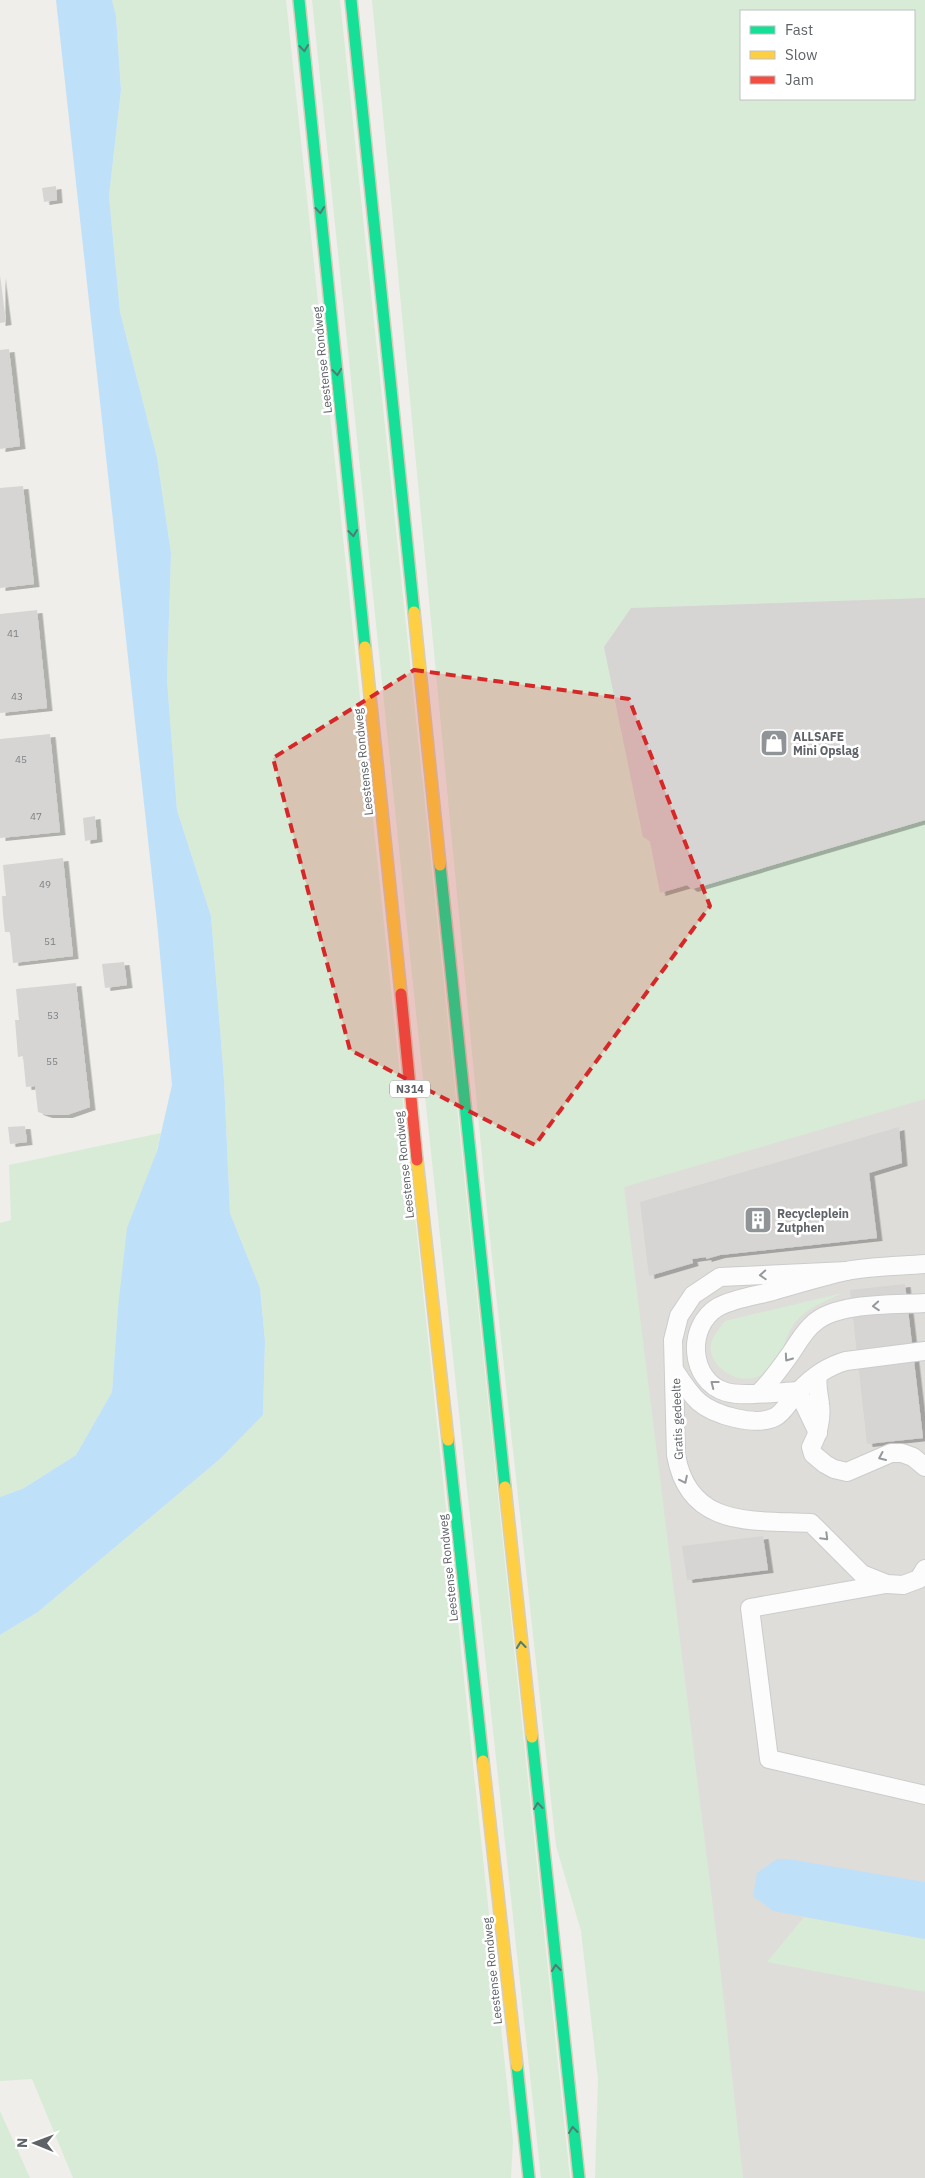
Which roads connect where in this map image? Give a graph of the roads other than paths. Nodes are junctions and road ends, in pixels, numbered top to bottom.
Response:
1 (299, 0) edge
2 (351, 0) edge
3 (925, 1264) edge
4 (847, 1271) junction
5 (925, 1303) edge
6 (925, 1351) edge
7 (675, 1371) junction
8 (818, 1376) junction
9 (798, 1391) junction
10 (760, 1392) junction
11 (818, 1433) junction
12 (925, 1467) edge
13 (925, 1569) edge
14 (887, 1584) junction
15 (925, 1795) edge
16 (529, 2178) edge
17 (579, 2178) edge

1 -> 16 main road, Leestense Rondweg / N314
17 -> 2 main road
3 - 4 lane
4 -> 7 lane, Gratis gedeelte
10 -> 4 lane
5 -> 10 lane
6 - 8 lane
7 - 9 lane
7 -> 14 lane, Gratis gedeelte
8 - 9 lane
8 - 11 lane
9 - 10 lane
9 - 11 lane
12 -> 11 lane
13 - 14 lane, Gratis gedeelte
14 - 15 lane

